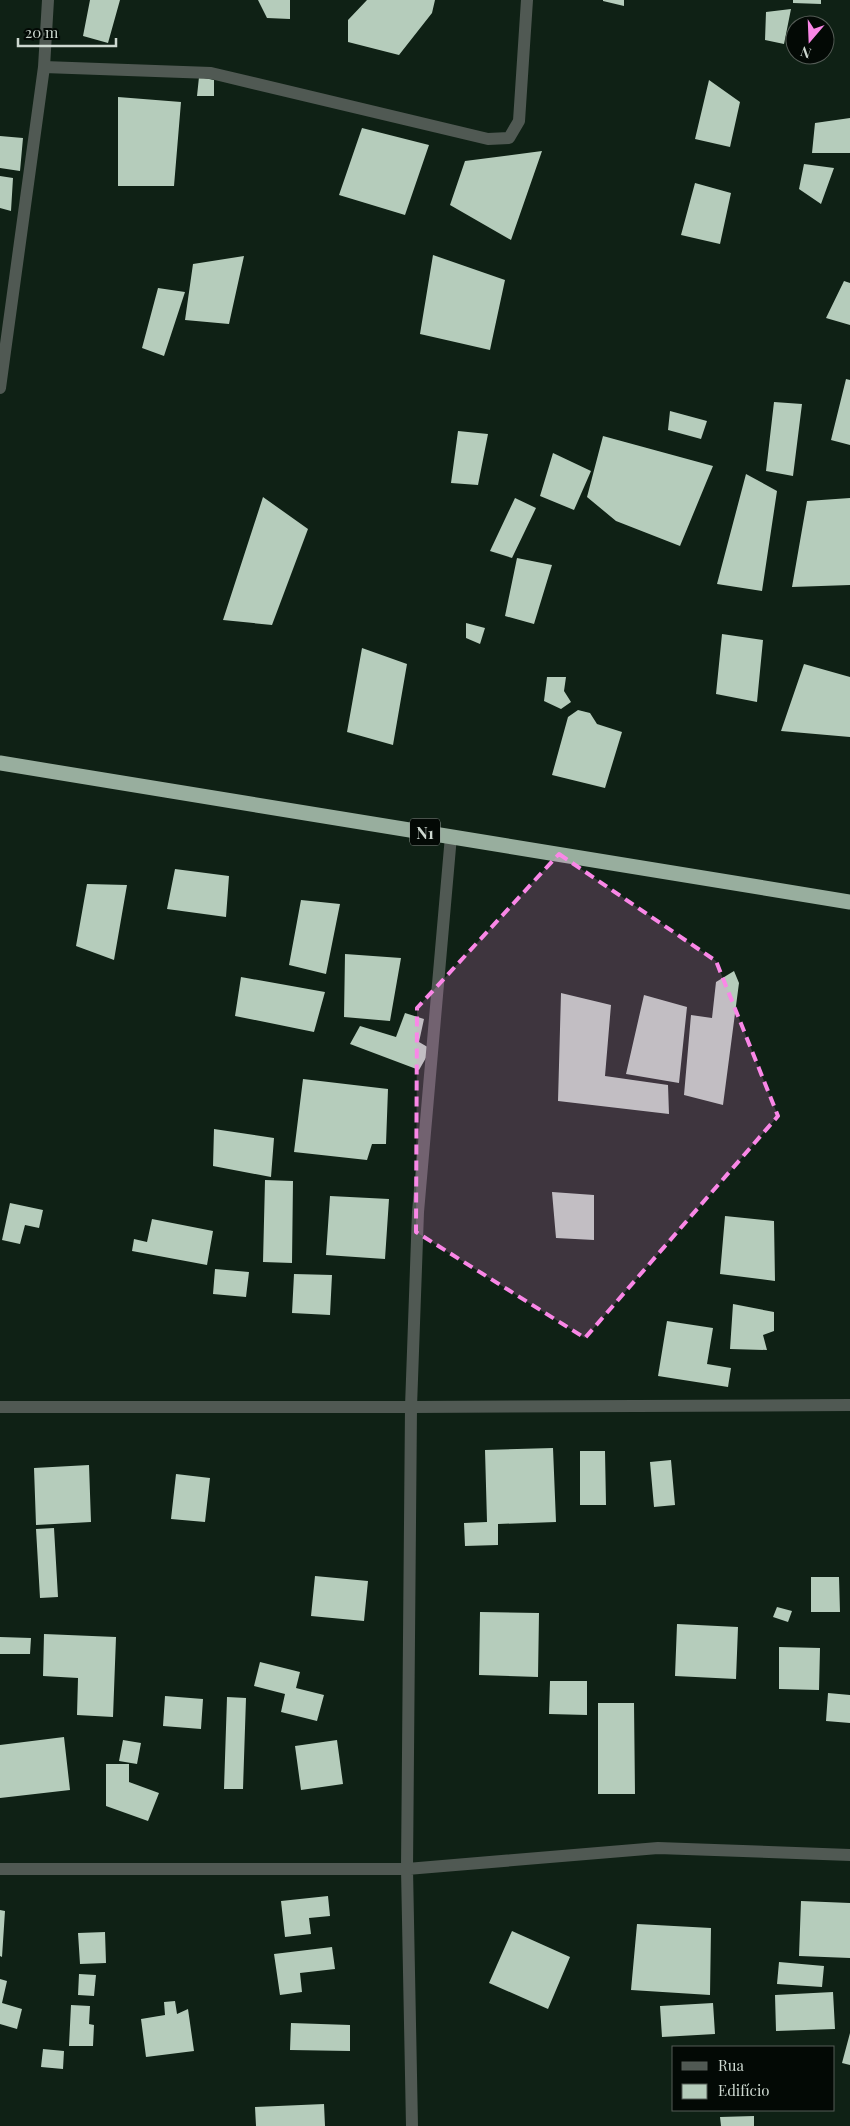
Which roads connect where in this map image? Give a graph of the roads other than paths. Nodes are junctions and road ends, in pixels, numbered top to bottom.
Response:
1 (48, 0) edge
2 (527, 0) edge
3 (44, 66) junction
4 (0, 388) edge
5 (0, 763) edge
6 (451, 836) junction
7 (850, 902) edge
8 (850, 1404) edge
9 (0, 1406) edge
10 (411, 1407) junction
11 (850, 1855) edge
12 (0, 1869) edge
13 (406, 1869) junction
14 (412, 2126) edge

1 - 3 street
2 - 3 street
3 - 4 street
5 - 6 highway, N1
6 - 7 highway, N1
6 - 10 street
8 - 10 street
9 - 10 street
10 - 13 street
11 - 13 street
12 - 13 street
13 - 14 street

